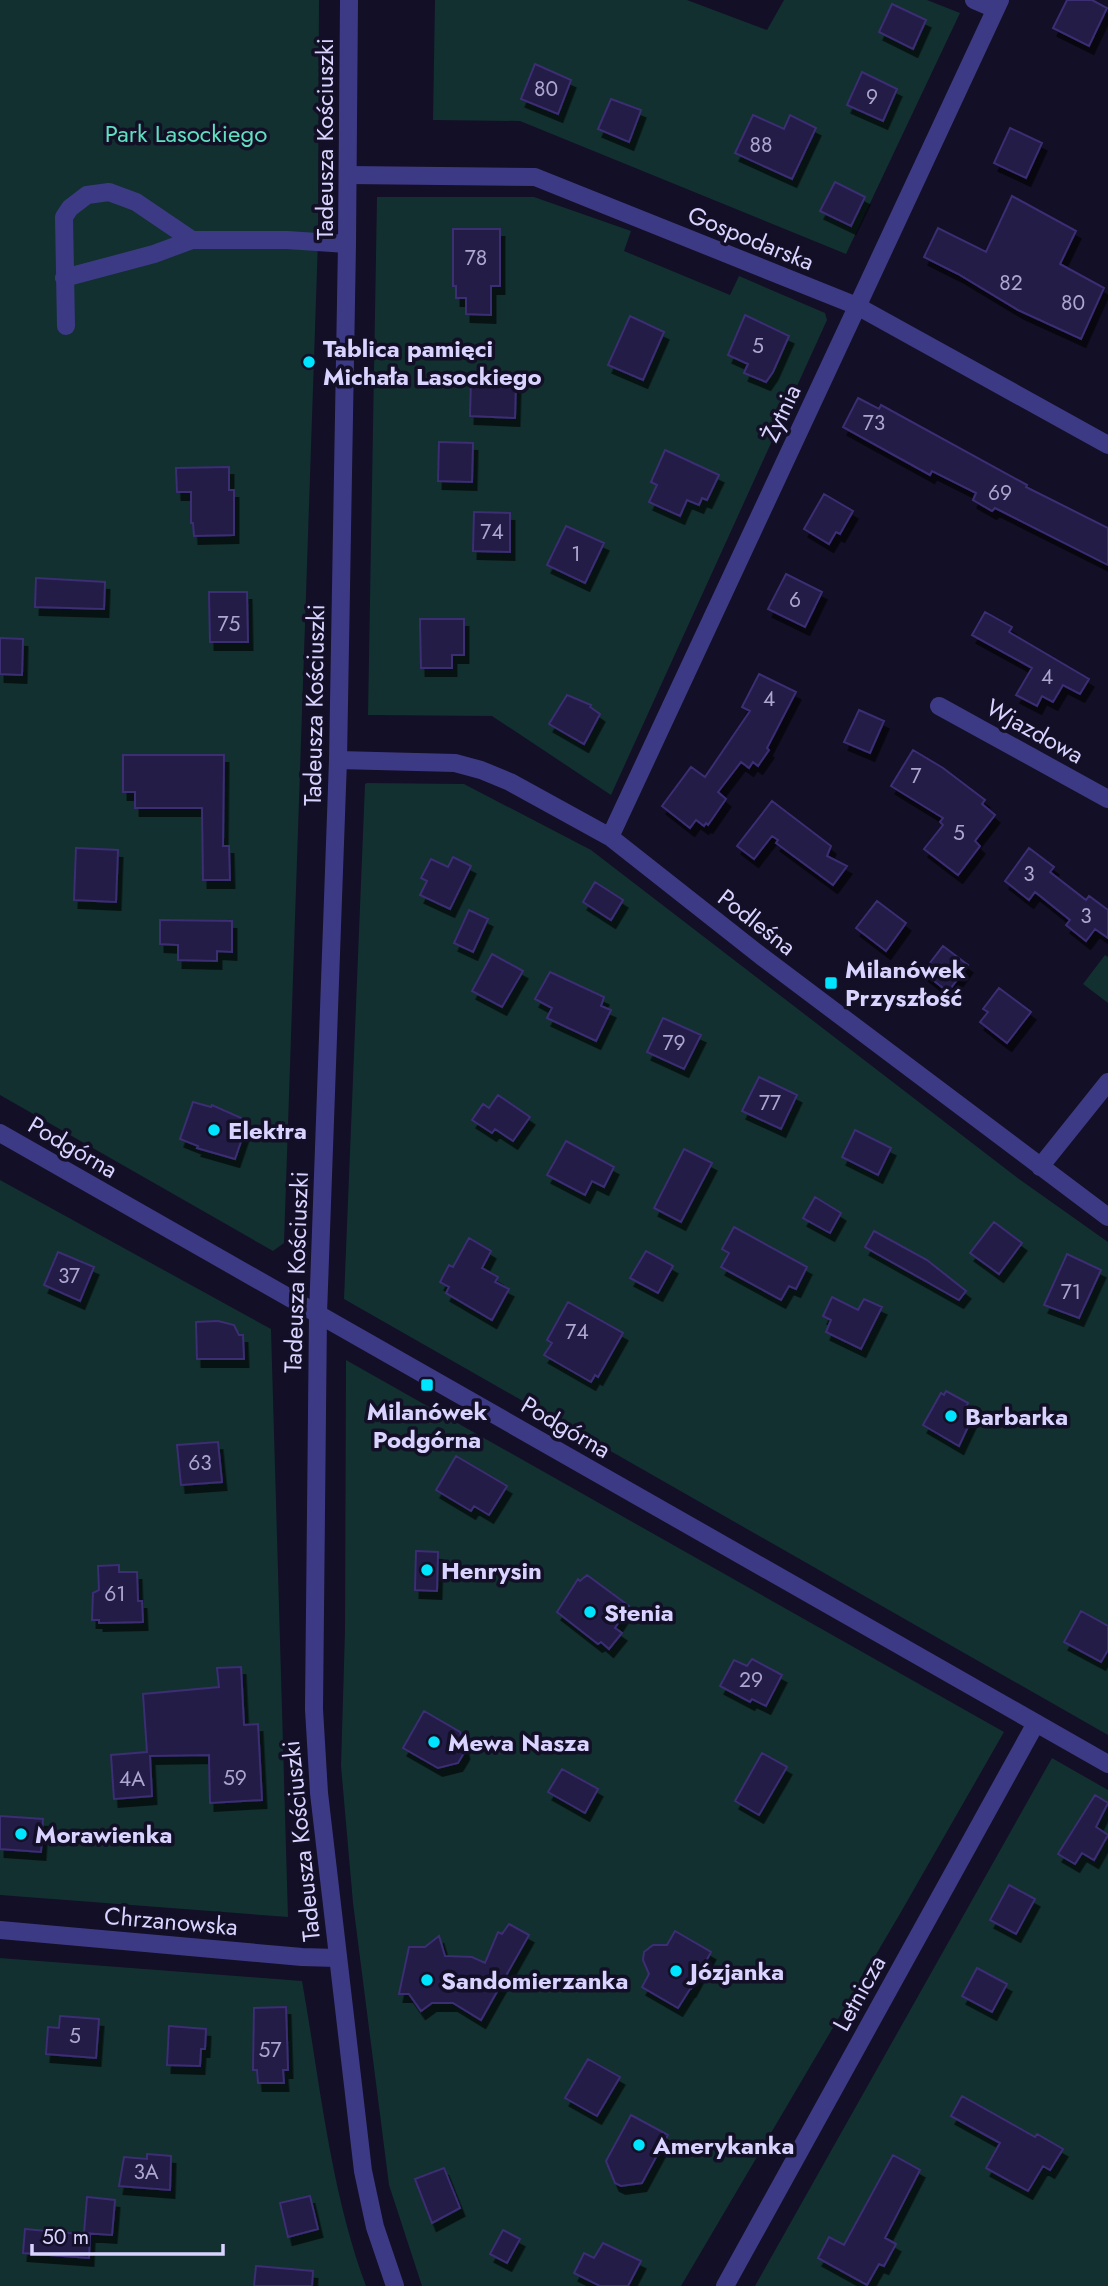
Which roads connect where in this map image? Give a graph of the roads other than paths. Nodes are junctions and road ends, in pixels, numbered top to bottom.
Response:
1 (349, 0) edge
2 (974, 0) edge
3 (998, 4) edge
4 (348, 175) junction
5 (191, 240) junction
6 (347, 244) junction
7 (64, 278) junction
8 (858, 306) junction
9 (66, 326) dead end
10 (1108, 445) edge
11 (939, 706) dead end
12 (338, 760) junction
13 (1108, 799) edge
14 (610, 837) junction
15 (1108, 1082) edge
16 (0, 1133) edge
17 (1040, 1167) junction
18 (1108, 1217) edge
19 (318, 1314) junction
20 (1036, 1723) junction
21 (1108, 1764) edge
22 (0, 1930) edge
23 (337, 1958) junction
24 (396, 2286) edge
25 (725, 2286) edge

1 - 4 street, Tadeusza Kościuszki
2 - 3 street, Żytnia
3 - 8 street, Żytnia
4 - 6 street, Tadeusza Kościuszki
4 - 8 street, Gospodarska
5 - 6 street
5 - 7 street
5 - 7 street
6 - 12 street, Tadeusza Kościuszki
7 - 9 street
8 - 10 street, Gospodarska
8 - 14 street, Żytnia
11 - 13 street, Wjazdowa
12 - 14 street, Podleśna
12 - 19 street, Tadeusza Kościuszki
14 - 17 street, Podleśna
15 - 17 street
16 - 19 street, Podgórna
17 - 18 street, Podleśna
19 - 20 street, Podgórna
19 - 23 street, Tadeusza Kościuszki
20 - 21 street, Podgórna
20 - 25 street, Letnicza
22 - 23 street, Chrzanowska
23 - 24 street, Tadeusza Kościuszki

